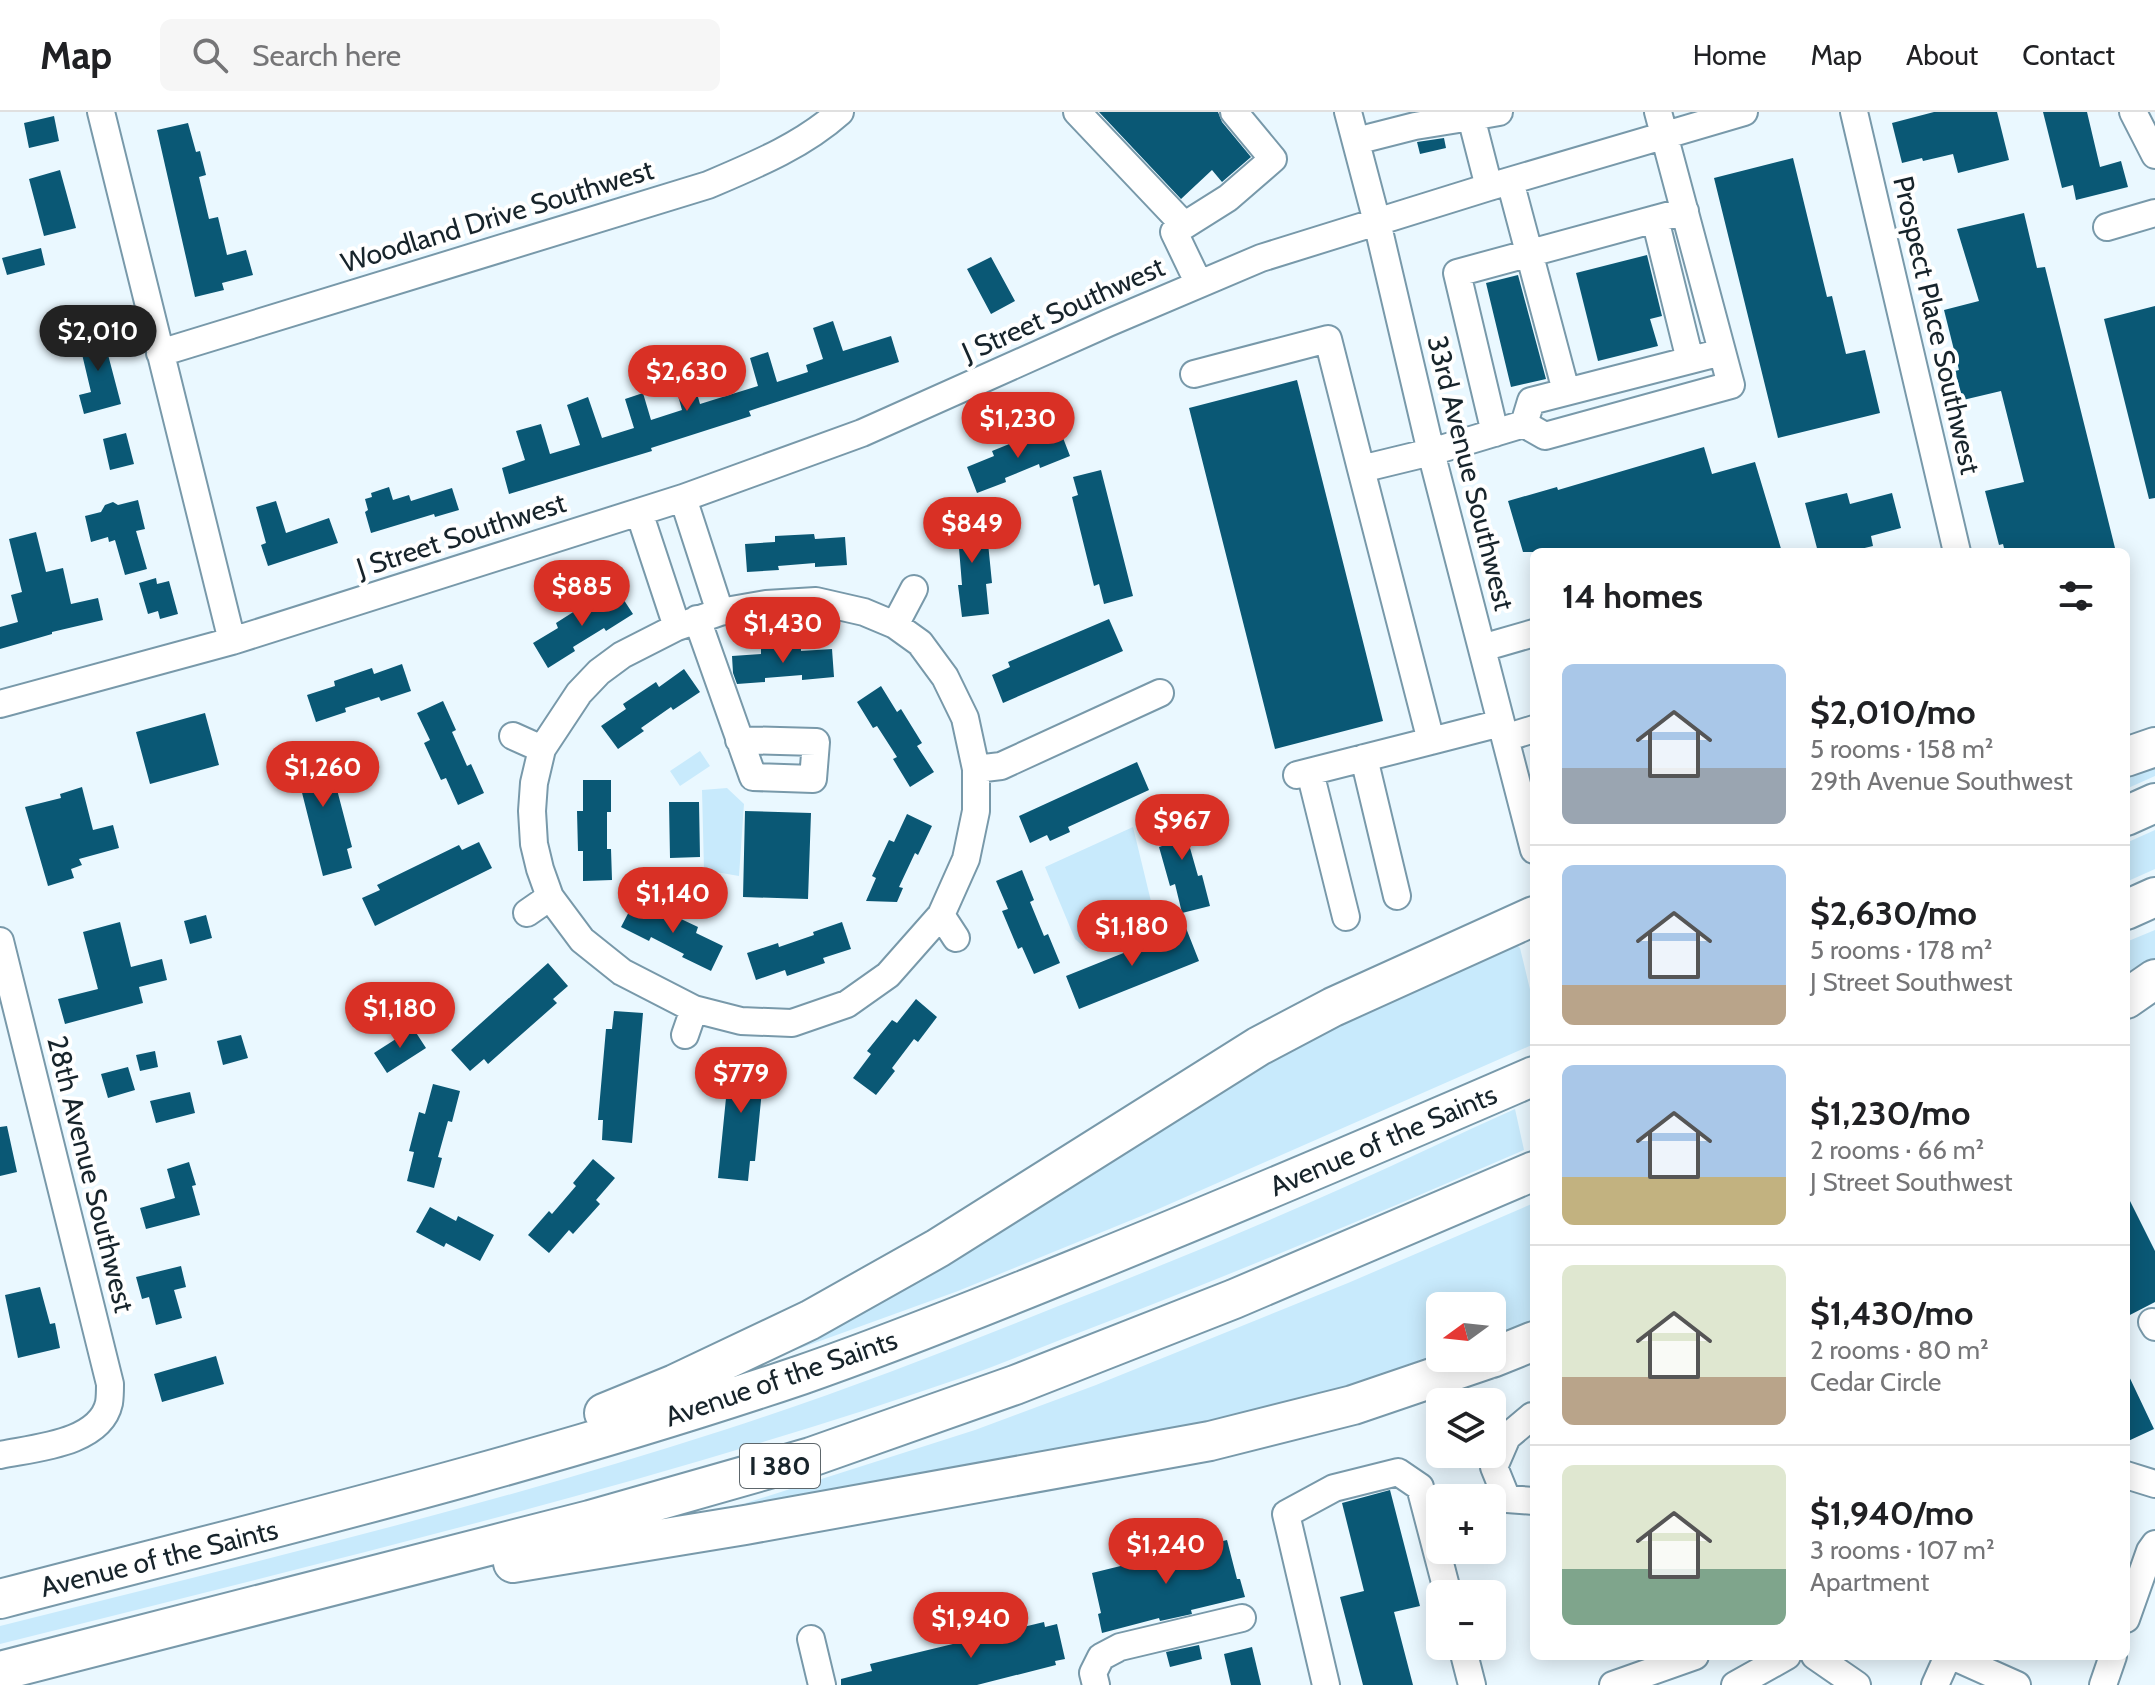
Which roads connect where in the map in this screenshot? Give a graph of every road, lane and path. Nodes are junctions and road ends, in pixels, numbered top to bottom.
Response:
1 (101, 112) edge
2 (840, 112) edge
3 (1077, 112) edge
4 (1234, 112) edge
5 (1348, 112) edge
6 (1499, 112) edge
7 (1744, 112) edge
8 (1854, 112) edge
9 (2133, 112) edge
10 (1471, 117) junction
11 (1661, 124) edge
12 (1356, 141) junction
13 (2155, 155) edge
14 (1499, 184) junction
15 (1685, 211) junction
16 (2155, 213) edge
17 (1655, 219) junction
18 (1377, 222) junction
19 (1184, 225) junction
20 (2107, 227) dead end
21 (1530, 254) junction
22 (1199, 284) junction
23 (1722, 352) junction
24 (160, 353) junction
25 (1690, 360) junction
26 (1194, 374) dead end
27 (1566, 391) junction
28 (1524, 424) junction
29 (1495, 433) junction
30 (1431, 452) junction
31 (1361, 469) junction
32 (683, 498) junction
33 (639, 512) junction
34 (1956, 548) edge
35 (914, 589) dead end
36 (698, 619) junction
37 (895, 625) junction
38 (1530, 634) edge
39 (232, 641) junction
40 (1482, 648) junction
41 (1160, 693) dead end
42 (0, 704) edge
43 (1530, 729) edge
44 (1503, 730) junction
45 (513, 736) dead end
46 (739, 740) dead end
47 (1431, 741) junction
48 (2155, 747) edge
49 (542, 749) junction
50 (2130, 756) edge
51 (1364, 758) junction
52 (976, 769) junction
53 (2155, 803) edge
54 (2130, 814) edge
55 (1530, 835) edge
56 (1397, 896) dead end
57 (550, 897) junction
58 (2155, 897) edge
59 (2130, 908) edge
60 (527, 913) dead end
61 (941, 915) junction
62 (1346, 917) dead end
63 (1530, 918) edge
64 (956, 938) dead end
65 (0, 941) edge
66 (2155, 979) edge
67 (2130, 996) edge
68 (694, 1009) junction
69 (685, 1035) dead end
70 (1522, 1081) edge
71 (1530, 1173) edge
72 (1530, 1343) edge
73 (1506, 1352) edge
74 (1451, 1372) edge
75 (1530, 1417) edge
76 (1530, 1418) edge
77 (1506, 1425) edge
78 (0, 1455) edge
79 (2130, 1476) edge
80 (2155, 1484) edge
81 (418, 1491) junction
82 (1530, 1501) edge
83 (1530, 1509) edge
84 (1506, 1513) edge
85 (2155, 1544) edge
86 (1444, 1580) edge
87 (2132, 1584) edge
88 (0, 1599) edge
89 (250, 1607) junction
90 (1242, 1618) dead end
91 (811, 1639) dead end
92 (1466, 1660) edge
93 (1682, 1660) edge
94 (1772, 1660) edge
95 (1821, 1660) edge
96 (1962, 1660) edge
97 (1965, 1660) edge
98 (2112, 1660) edge
99 (0, 1671) edge
100 (1633, 1675) edge
101 (822, 1685) edge
102 (1096, 1685) edge
103 (1326, 1685) edge
104 (1472, 1685) edge
105 (1735, 1685) edge
106 (1857, 1685) edge
107 (1935, 1685) edge
108 (2017, 1685) edge
109 (2103, 1685) edge

1 - 24 street
2 - 24 street, Woodland Drive Southwest
3 - 19 street
4 - 19 street
5 - 12 street, 33rd Avenue Southwest
6 - 10 street
7 - 11 street, J Street Southwest
8 - 34 street, Prospect Place Southwest
9 - 13 street
10 - 12 street
10 - 14 street
11 - 14 street, J Street Southwest
11 - 15 street
12 - 18 street, 33rd Avenue Southwest
14 - 18 street, J Street Southwest
14 - 21 street
15 - 17 street
15 - 23 street
16 - 20 street
17 - 21 street
17 - 25 street
18 - 22 street, J Street Southwest
18 - 30 street, 33rd Avenue Southwest
19 - 22 street
21 - 27 street
21 - 29 street
22 - 32 street, J Street Southwest
23 - 25 street
23 - 28 street
24 - 39 street
25 - 27 street
26 - 31 street
27 - 28 street
28 - 29 street
29 - 30 street
30 - 31 street
30 - 40 street, 33rd Avenue Southwest
31 - 47 street
32 - 33 street, J Street Southwest
32 - 36 street
33 - 36 street
33 - 39 street, J Street Southwest
35 - 37 street
36 - 37 street
36 - 46 street
36 - 49 street
37 - 52 street
38 - 40 street
39 - 42 street, J Street Southwest
40 - 44 street, 33rd Avenue Southwest
41 - 52 street
43 - 44 street
44 - 47 street
44 - 55 street, 33rd Avenue Southwest
45 - 49 street
47 - 51 street
48 - 50 highway
49 - 57 street
51 - 56 street
51 - 62 street
52 - 61 street
53 - 54 highway
57 - 60 street
57 - 68 street
58 - 59 highway
61 - 64 street
61 - 68 street
63 - 81 highway
65 - 78 street, 28th Avenue Southwest
66 - 67 highway
68 - 69 street
70 - 81 highway, Avenue of the Saints
71 - 89 highway, I 380
72 - 73 highway
74 - 89 highway
75 - 77 street
76 - 82 street
79 - 80 street
81 - 88 highway, Avenue of the Saints
83 - 84 street
85 - 87 street
86 - 103 street
89 - 99 highway, I 380
90 - 102 street
91 - 101 street
92 - 104 street
93 - 100 street
94 - 105 street
95 - 106 street
96 - 107 street
97 - 108 street
98 - 109 street

